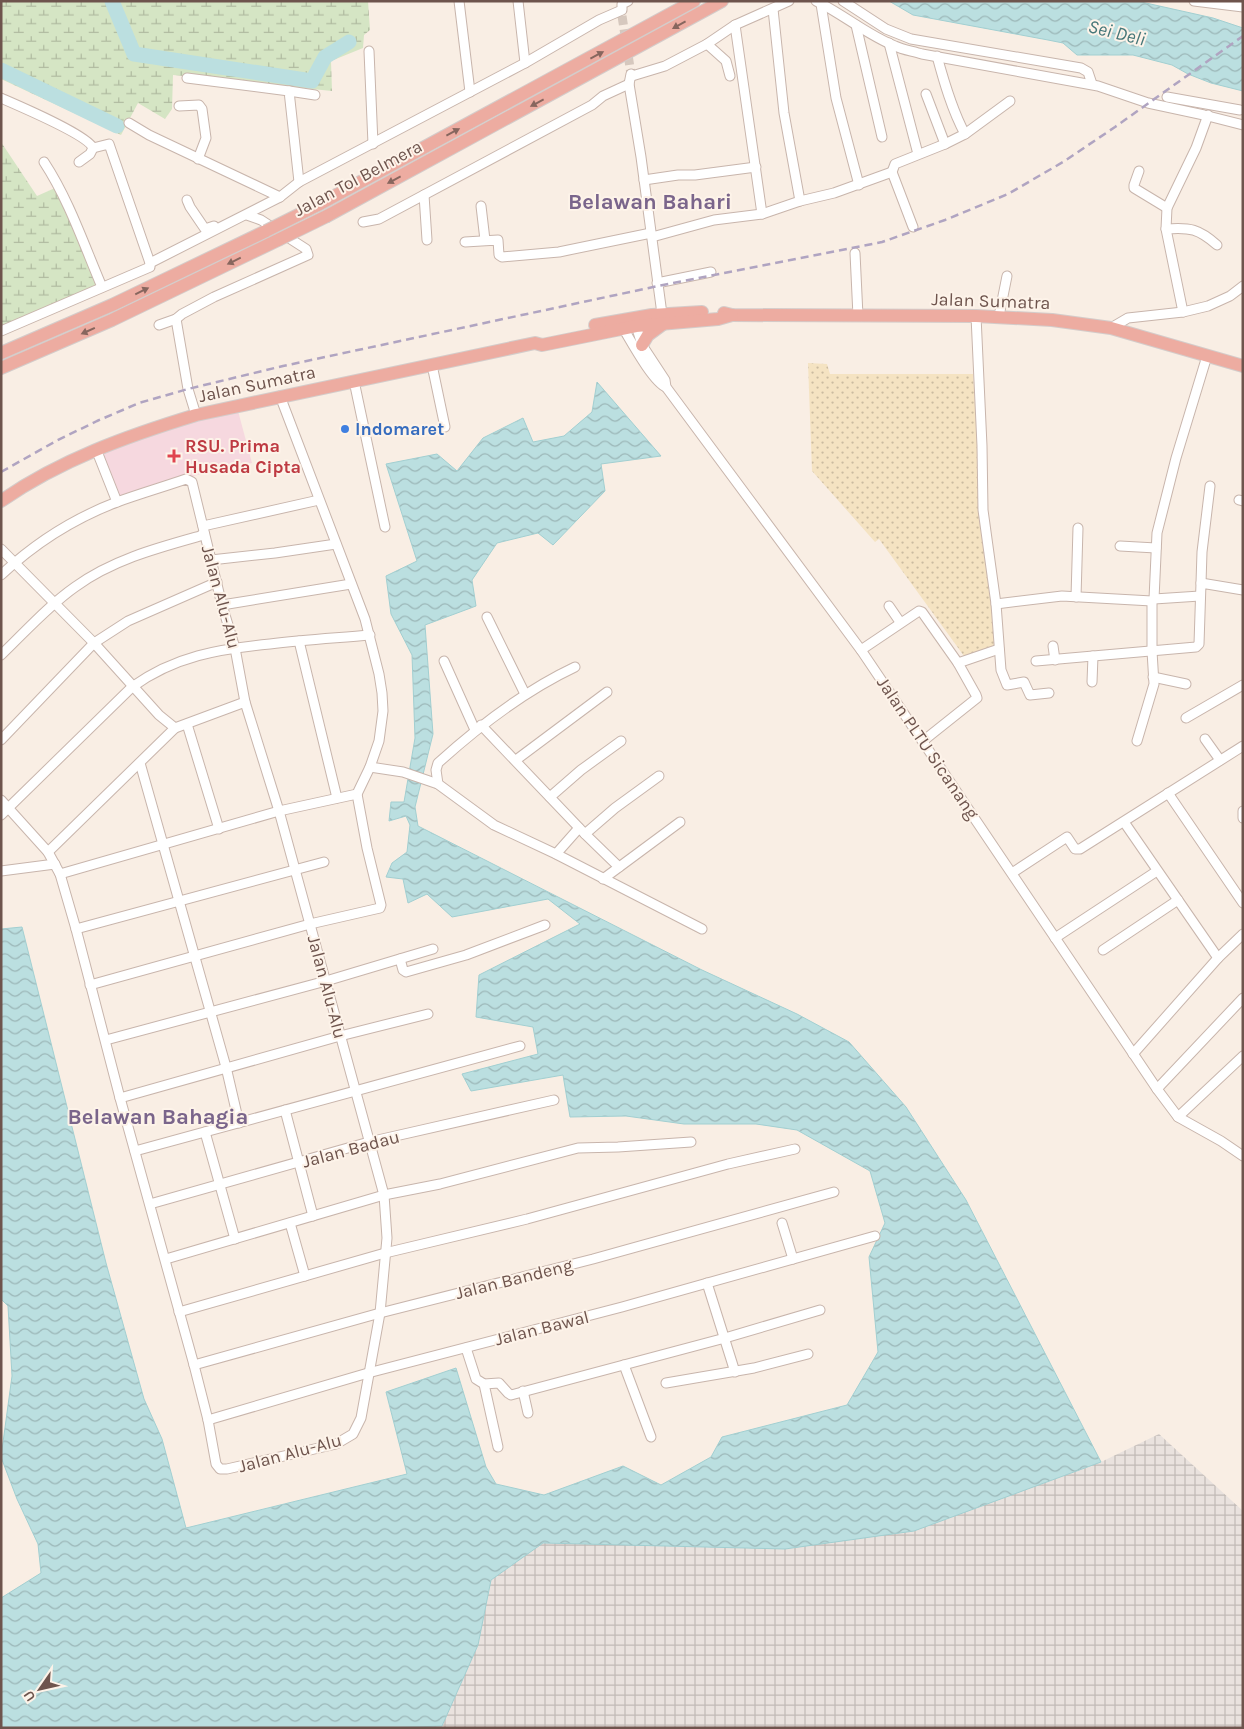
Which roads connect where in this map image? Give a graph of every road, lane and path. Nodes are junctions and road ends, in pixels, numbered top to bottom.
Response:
1 (460, 1) edge
2 (518, 1) edge
3 (694, 1) edge
4 (722, 1) edge
5 (790, 1) edge
6 (843, 1) edge
7 (1194, 1) edge
8 (818, 2) edge
9 (623, 7) edge
10 (1243, 7) edge
11 (773, 9) junction
12 (735, 25) junction
13 (856, 25) junction
14 (890, 43) junction
15 (707, 44) junction
16 (369, 50) dead end
17 (937, 56) junction
18 (525, 63) junction
19 (730, 76) dead end
20 (187, 78) dead end
21 (631, 78) junction
22 (1092, 84) junction
23 (289, 91) junction
24 (470, 92) junction
25 (926, 94) dead end
26 (315, 95) dead end
27 (1167, 97) dead end
28 (1, 98) edge
29 (1010, 101) dead end
30 (1206, 104) junction
31 (179, 106) dead end
32 (1240, 110) dead end
33 (1206, 115) junction
34 (129, 124) dead end
35 (1243, 125) edge
36 (965, 134) junction
37 (882, 137) dead end
38 (373, 144) junction
39 (945, 144) junction
40 (92, 148) junction
41 (918, 154) junction
42 (198, 159) junction
43 (44, 162) dead end
44 (79, 162) dead end
45 (756, 166) junction
46 (1139, 171) dead end
47 (892, 172) junction
48 (644, 180) junction
49 (299, 182) junction
50 (859, 185) junction
51 (424, 195) junction
52 (278, 198) junction
53 (187, 200) dead end
54 (800, 201) junction
55 (482, 206) dead end
56 (1167, 208) junction
57 (248, 214) junction
58 (762, 214) junction
59 (363, 222) dead end
60 (913, 226) dead end
61 (218, 229) junction
62 (1166, 229) junction
63 (652, 235) junction
64 (427, 240) dead end
65 (485, 240) junction
66 (465, 242) dead end
67 (1217, 245) dead end
68 (855, 253) dead end
69 (150, 263) junction
70 (711, 272) dead end
71 (1007, 276) dead end
72 (657, 283) junction
73 (1243, 286) edge
74 (102, 287) junction
75 (1183, 312) junction
76 (858, 316) junction
77 (976, 316) junction
78 (999, 316) junction
79 (663, 318) junction
80 (176, 319) junction
81 (629, 323) junction
82 (159, 325) dead end
83 (1111, 328) junction
84 (1, 331) edge
85 (642, 345) junction
86 (1, 353) edge
87 (1206, 356) junction
88 (432, 365) junction
89 (1243, 366) edge
90 (1, 368) edge
91 (354, 381) junction
92 (666, 387) junction
93 (280, 396) junction
94 (196, 415) junction
95 (445, 427) dead end
96 (96, 449) junction
97 (1210, 486) dead end
98 (319, 500) junction
99 (1, 502) edge
100 (117, 502) junction
101 (385, 526) dead end
102 (1078, 528) dead end
103 (203, 530) junction
104 (336, 544) junction
105 (1120, 546) dead end
106 (1156, 548) junction
107 (1, 549) edge
108 (211, 560) junction
109 (14, 562) junction
110 (1, 575) edge
111 (217, 582) junction
112 (1200, 583) junction
113 (351, 584) junction
114 (1243, 590) edge
115 (1200, 596) junction
116 (1076, 597) junction
117 (1153, 600) junction
118 (54, 603) junction
119 (998, 604) junction
120 (222, 606) junction
121 (889, 606) dead end
122 (487, 617) dead end
123 (900, 622) junction
124 (370, 635) junction
125 (299, 641) junction
126 (94, 643) junction
127 (1053, 646) dead end
128 (235, 648) junction
129 (999, 649) junction
130 (861, 650) junction
131 (1152, 651) junction
132 (1, 655) edge
133 (1093, 656) junction
134 (1055, 660) junction
135 (444, 661) dead end
136 (1036, 662) dead end
137 (958, 663) junction
138 (575, 667) dead end
139 (1153, 677) junction
140 (1092, 682) dead end
141 (1186, 684) dead end
142 (1243, 685) edge
143 (132, 686) junction
144 (607, 692) dead end
145 (1049, 693) dead end
146 (525, 694) junction
147 (245, 702) junction
148 (1186, 718) dead end
149 (187, 724) junction
150 (478, 727) junction
151 (175, 728) junction
152 (1205, 739) dead end
153 (1, 740) edge
154 (620, 741) dead end
155 (923, 741) junction
156 (1137, 741) dead end
157 (1241, 750) edge
158 (516, 760) junction
159 (1220, 760) junction
160 (140, 763) junction
161 (370, 767) junction
162 (659, 776) dead end
163 (434, 782) junction
164 (1168, 793) junction
165 (358, 794) junction
166 (550, 797) junction
167 (337, 798) junction
168 (1, 800) edge
169 (9, 808) junction
170 (279, 811) junction
171 (1243, 811) edge
172 (1, 815) edge
173 (1243, 818) edge
174 (680, 822) dead end
175 (1124, 822) junction
176 (218, 829) junction
177 (582, 831) junction
178 (162, 844) junction
179 (48, 852) junction
180 (556, 854) junction
181 (324, 862) dead end
182 (55, 864) junction
183 (619, 867) junction
184 (295, 869) junction
185 (1156, 871) junction
186 (1, 872) edge
187 (1012, 873) junction
188 (60, 874) junction
189 (603, 879) junction
190 (1178, 900) junction
191 (179, 901) junction
192 (1243, 903) edge
193 (310, 924) junction
194 (544, 925) dead end
195 (76, 929) junction
196 (702, 929) dead end
197 (1243, 934) edge
198 (1055, 938) junction
199 (433, 948) dead end
200 (1103, 950) dead end
201 (193, 957) junction
202 (1218, 958) junction
203 (400, 959) junction
204 (326, 981) junction
205 (90, 985) junction
206 (1243, 998) edge
207 (210, 1013) junction
208 (428, 1014) dead end
209 (340, 1036) junction
210 (106, 1040) junction
211 (520, 1046) dead end
212 (1133, 1054) junction
213 (1243, 1056) edge
214 (226, 1067) junction
215 (1157, 1089) junction
216 (355, 1090) junction
217 (120, 1098) junction
218 (554, 1100) dead end
219 (285, 1110) junction
220 (1178, 1117) junction
221 (239, 1123) junction
222 (206, 1132) junction
223 (369, 1142) junction
224 (691, 1142) dead end
225 (796, 1149) dead end
226 (135, 1151) junction
227 (1243, 1156) edge
228 (299, 1162) junction
229 (220, 1184) junction
230 (834, 1192) dead end
231 (384, 1195) junction
232 (150, 1204) junction
233 (313, 1216) junction
234 (290, 1223) junction
235 (782, 1223) dead end
236 (875, 1236) dead end
237 (235, 1239) junction
238 (385, 1253) junction
239 (166, 1259) junction
240 (793, 1259) junction
241 (305, 1276) junction
242 (707, 1283) junction
243 (820, 1310) dead end
244 (180, 1312) junction
245 (380, 1313) junction
246 (725, 1338) junction
247 (466, 1348) junction
248 (808, 1354) dead end
249 (624, 1365) junction
250 (194, 1366) junction
251 (735, 1372) junction
252 (368, 1373) junction
253 (666, 1383) dead end
254 (484, 1384) junction
255 (523, 1392) junction
256 (528, 1413) dead end
257 (208, 1420) junction
258 (651, 1437) dead end
259 (498, 1447) dead end

1 - 24 street
2 - 18 street
86 -> 3 highway, Jalan Tol Belmera, bridge
4 -> 90 highway, Jalan Tol Belmera, bridge
5 - 11 street
6 - 22 street
7 - 10 street
8 - 13 street
8 - 50 street
9 - 18 street
11 - 12 street
11 - 54 street
12 - 15 street
12 - 45 street
13 - 14 street
13 - 37 street
14 - 17 street
14 - 41 street
15 - 19 street
15 - 21 street
16 - 38 street
17 - 22 street
17 - 36 street
18 - 24 street
20 - 23 street
21 - 48 street
21 - 51 street
22 - 33 street
23 - 26 street
23 - 49 street
24 - 38 street
25 - 39 street
27 - 30 street
28 - 40 street
29 - 36 street
30 - 32 street
30 - 33 street
31 - 42 street
33 - 35 street
33 - 56 street
34 - 42 street
36 - 39 street
38 - 49 street
39 - 41 street
40 - 44 street
40 - 69 street
41 - 47 street
42 - 52 street
43 - 74 street
45 - 48 street
45 - 58 street
46 - 56 street
47 - 50 street
47 - 60 street
48 - 63 street
49 - 52 street
50 - 54 street
51 - 59 street
51 - 64 street
52 - 57 street
53 - 61 street
54 - 58 street
55 - 65 street
56 - 62 street
57 - 61 street
57 - 80 street
58 - 63 street
61 - 69 street
62 - 67 street
62 - 75 street
63 - 65 street
63 - 72 street
65 - 66 street
68 - 76 street
69 - 74 street
70 - 72 street
71 - 78 street
72 - 79 street
73 - 75 street
74 - 84 street
75 - 83 street
76 - 77 highway, Jalan Sumatra
76 - 79 highway, Jalan Sumatra
77 - 78 highway, Jalan Sumatra
77 - 119 street
78 - 83 highway, Jalan Sumatra
79 - 81 highway, Jalan Sumatra
79 - 85 highway
80 - 82 street
80 - 94 street
81 - 85 street, Jalan PLTU Sicanang
81 - 88 highway, Jalan Sumatra
81 - 92 street, Jalan PLTU Sicanang
83 - 87 highway, Jalan Sumatra
85 - 92 street, Jalan PLTU Sicanang
87 - 89 highway, Jalan Sumatra
87 - 106 street
88 - 91 highway, Jalan Sumatra
88 - 95 street
91 - 93 highway, Jalan Sumatra
91 - 101 street
92 - 130 street, Jalan PLTU Sicanang
93 - 94 highway, Jalan Sumatra
93 - 98 street
94 - 96 highway, Jalan Sumatra
96 - 99 highway, Jalan Sumatra
96 - 100 street
97 - 112 street
98 - 103 street
98 - 104 street
100 - 103 street, Jalan Alu-Alu
100 - 109 street
102 - 116 street
103 - 108 street, Jalan Alu-Alu
103 - 118 street
104 - 108 street
104 - 113 street
105 - 106 street
106 - 117 street
107 - 109 street
108 - 111 street, Jalan Alu-Alu
109 - 110 street
109 - 118 street
111 - 120 street, Jalan Alu-Alu
111 - 126 street
112 - 114 street
112 - 115 street
113 - 120 street
113 - 124 street
115 - 117 street
115 - 131 street
116 - 117 street
116 - 119 street
117 - 131 street
118 - 126 street
118 - 132 street
119 - 129 street
120 - 128 street, Jalan Alu-Alu
121 - 123 street
122 - 146 street
123 - 130 street
123 - 137 street
124 - 125 street
124 - 161 street
125 - 128 street
125 - 167 street
126 - 143 street
126 - 153 street
127 - 134 street
128 - 143 street
128 - 147 street, Jalan Alu-Alu
129 - 137 street
129 - 145 street
130 - 155 street, Jalan PLTU Sicanang
131 - 133 street
131 - 139 street
133 - 134 street
133 - 140 street
134 - 136 street
135 - 150 street
137 - 155 street
138 - 146 street
139 - 141 street
139 - 156 street
142 - 148 street
143 - 151 street
143 - 169 street
144 - 158 street
146 - 150 street
147 - 149 street
147 - 170 street, Jalan Alu-Alu
149 - 151 street
149 - 176 street
150 - 158 street
150 - 163 street
151 - 160 street
152 - 159 street
154 - 166 street
155 - 187 street, Jalan PLTU Sicanang
157 - 159 street
158 - 166 street
159 - 164 street
160 - 178 street
160 - 179 street
161 - 163 street
161 - 165 street
162 - 177 street
163 - 180 street
164 - 175 street
164 - 192 street
165 - 167 street
165 - 193 street
166 - 177 street
167 - 170 street
168 - 169 street
169 - 172 street
169 - 179 street
170 - 176 street
170 - 184 street, Jalan Alu-Alu
171 - 173 street
174 - 183 street
175 - 185 street
175 - 187 street
176 - 178 street
177 - 180 street
177 - 183 street
178 - 188 street
178 - 191 street
179 - 182 street
180 - 189 street
181 - 184 street
182 - 186 street
182 - 188 street
183 - 189 street
184 - 191 street
184 - 193 street, Jalan Alu-Alu
185 - 190 street
185 - 198 street
187 - 198 street, Jalan PLTU Sicanang
188 - 195 street
189 - 196 street
190 - 200 street
190 - 202 street
191 - 195 street
191 - 201 street
193 - 201 street
193 - 204 street, Jalan Alu-Alu
194 - 203 street
195 - 205 street
197 - 202 street
198 - 212 street, Jalan PLTU Sicanang
199 - 203 street
201 - 205 street
201 - 207 street
202 - 212 street
203 - 204 street
204 - 207 street
204 - 209 street, Jalan Alu-Alu
205 - 210 street
206 - 215 street
207 - 210 street
207 - 214 street
208 - 209 street
209 - 214 street
209 - 216 street, Jalan Alu-Alu
210 - 217 street
211 - 216 street
212 - 215 street, Jalan PLTU Sicanang
213 - 220 street
214 - 217 street
214 - 221 street
215 - 220 street, Jalan PLTU Sicanang
216 - 219 street
216 - 223 street, Jalan Alu-Alu
217 - 226 street
218 - 223 street, Jalan Badau
219 - 221 street
219 - 228 street
220 - 227 street
221 - 222 street
222 - 226 street
222 - 229 street
223 - 228 street, Jalan Badau
223 - 231 street, Jalan Alu-Alu
224 - 231 street
225 - 238 street
226 - 232 street
228 - 229 street, Jalan Badau
228 - 233 street
229 - 232 street, Jalan Badau
229 - 237 street
230 - 245 street, Jalan Bandeng
231 - 233 street
231 - 238 street, Jalan Alu-Alu
232 - 239 street
233 - 234 street
234 - 237 street
234 - 241 street
235 - 240 street
236 - 240 street, Jalan Bawal
237 - 239 street
238 - 241 street
238 - 245 street, Jalan Alu-Alu
239 - 244 street
240 - 242 street, Jalan Bawal
241 - 244 street
242 - 246 street
242 - 247 street, Jalan Bawal
243 - 246 street
244 - 250 street
245 - 250 street, Jalan Bandeng
245 - 252 street, Jalan Alu-Alu
246 - 249 street
246 - 251 street
247 - 252 street, Jalan Bawal
247 - 254 street
248 - 251 street
249 - 255 street
249 - 258 street
250 - 257 street
251 - 253 street
252 - 257 street, Jalan Bawal
252 - 257 street, Jalan Alu-Alu
254 - 255 street
254 - 259 street
255 - 256 street

